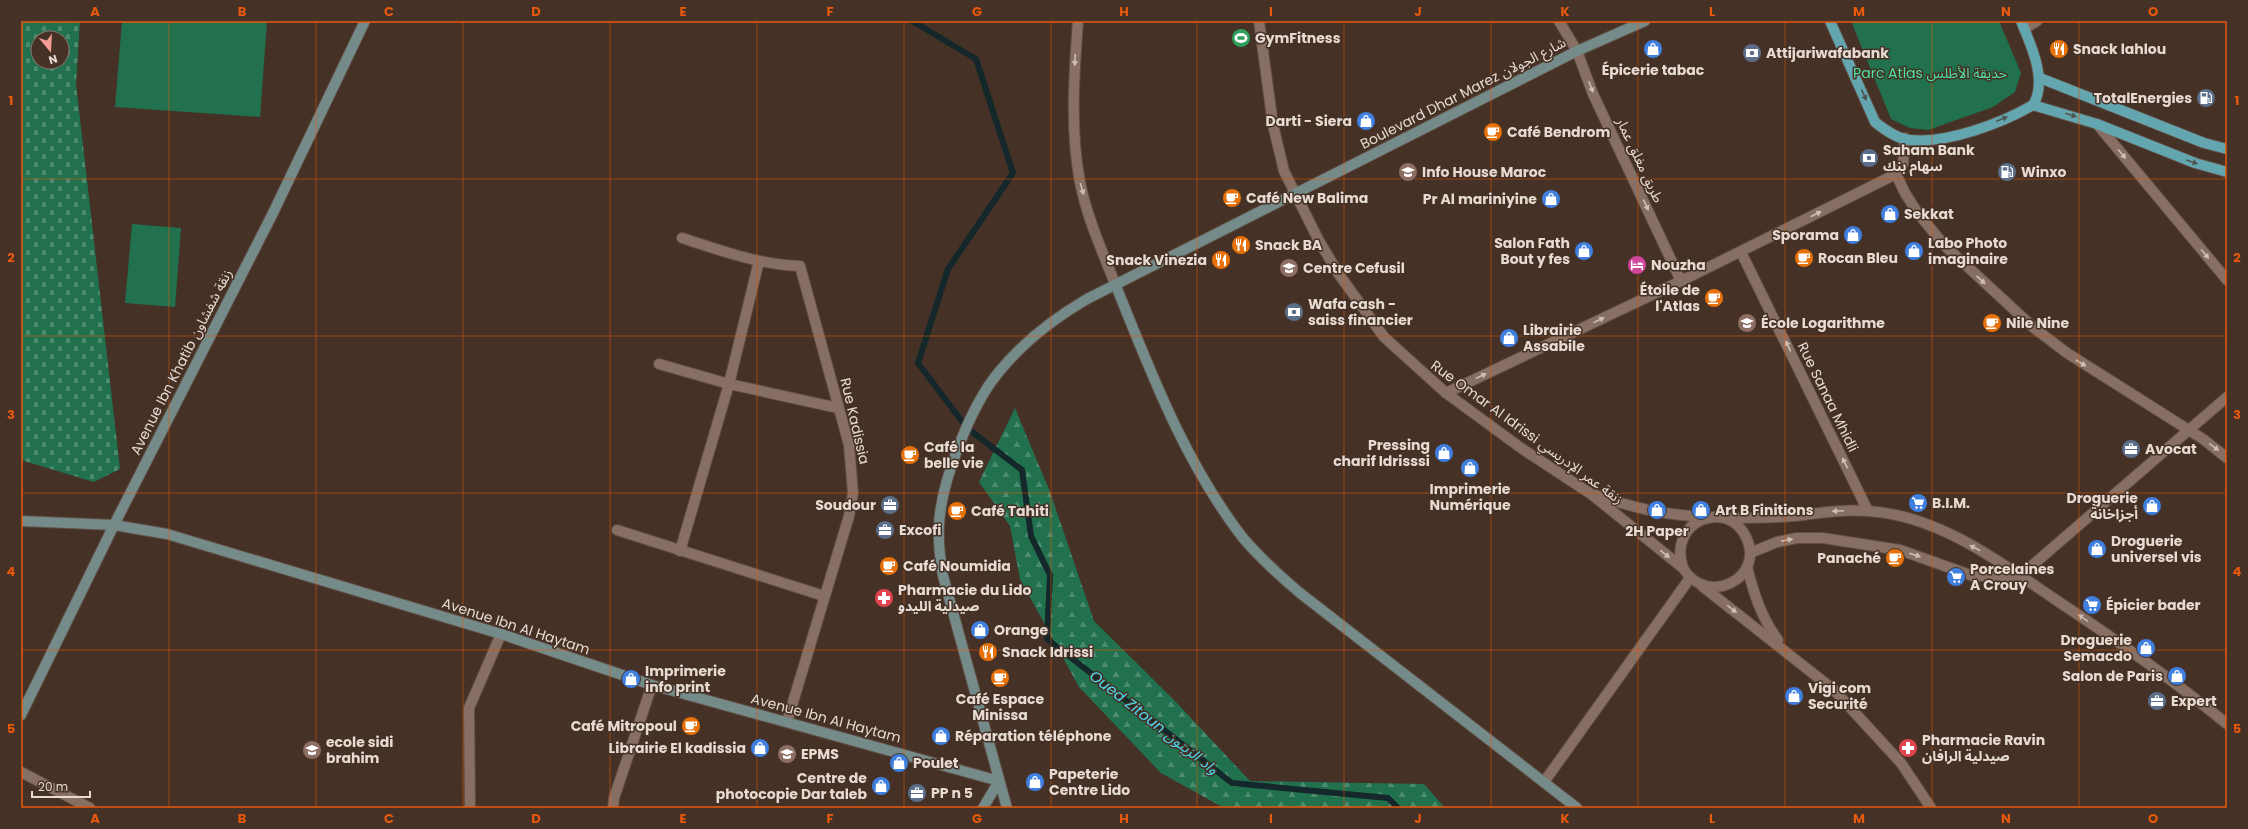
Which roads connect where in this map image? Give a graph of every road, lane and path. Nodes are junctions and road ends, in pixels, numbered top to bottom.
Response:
1 (365, 21) edge
2 (1078, 21) edge
3 (1259, 21) edge
4 (1559, 21) edge
5 (1645, 21) edge
6 (1830, 21) edge
7 (2037, 21) edge
8 (2022, 25) edge
9 (1577, 51) junction
10 (2040, 78) junction
11 (2033, 105) junction
12 (2097, 124) junction
13 (1905, 138) junction
14 (2227, 150) edge
15 (2227, 172) edge
16 (1896, 174) junction
17 (1295, 194) junction
18 (682, 238) dead end
19 (1741, 252) junction
20 (759, 261) junction
21 (2227, 280) edge
22 (1681, 281) junction
23 (1116, 286) junction
24 (659, 364) dead end
25 (729, 384) junction
26 (1446, 393) junction
27 (2227, 397) edge
28 (838, 408) junction
29 (2188, 430) junction
30 (2227, 458) edge
31 (1591, 494) junction
32 (1868, 511) junction
33 (1714, 517) junction
34 (21, 521) edge
35 (114, 525) junction
36 (617, 530) dead end
37 (680, 551) junction
38 (1750, 553) junction
39 (1747, 567) junction
40 (1683, 568) junction
41 (2020, 576) junction
42 (1690, 578) junction
43 (1701, 585) junction
44 (824, 596) junction
45 (501, 634) junction
46 (1786, 651) junction
47 (652, 684) junction
48 (21, 715) edge
49 (787, 722) junction
50 (2227, 724) edge
51 (21, 772) edge
52 (999, 781) junction
53 (1544, 782) junction
54 (90, 808) edge
55 (470, 808) edge
56 (613, 808) edge
57 (983, 808) edge
58 (1007, 808) edge
59 (1577, 808) edge
60 (1932, 808) edge

1 - 35 street, Avenue Ibn Khatib زنقة شفشاون
2 -> 23 street
3 - 17 street, Rue Omar Al Idrissi زنقة عمر الإدريسي
4 - 9 street, طريق مغلق عمار
5 - 9 street, Boulevard Dhar Marez شارع الجولان
6 -> 13 main road
7 - 8 street
8 - 10 main road
9 - 17 street, Boulevard Dhar Marez شارع الجولان
9 -> 22 street, طريق مغلق عمار
10 - 11 main road
10 - 14 main road
11 -> 12 main road
13 -> 11 main road
12 -> 15 main road
12 -> 21 street
13 - 16 street
19 -> 16 street
16 -> 29 street
17 - 23 street, Boulevard Dhar Marez شارع الجولان
17 - 26 street, Rue Omar Al Idrissi زنقة عمر الإدريسي
18 - 20 street, Rue Kadissia
19 - 22 street
32 -> 19 street, Rue Sanaa Mhidli
20 - 25 street
20 - 28 street, Rue Kadissia
26 -> 22 street
23 - 52 street, Boulevard Dhar Marez شارع الجولان
23 - 53 street
24 - 25 street
25 - 28 street
25 - 37 street
26 - 31 street, Rue Omar Al Idrissi زنقة عمر الإدريسي
27 - 29 street
28 - 44 street, Rue Kadissia
29 -> 30 street
29 - 41 street
31 - 33 street
31 -> 40 street, Rue Omar Al Idrissi زنقة عمر الإدريسي
32 -> 33 street
41 -> 32 street
33 - 38 street
33 - 40 street
34 - 35 street, Avenue Ibn Al Haytam
35 - 45 street, Avenue Ibn Al Haytam
35 - 48 street, Avenue Ibn Khatib زنقة شفشاون
36 - 37 street
37 - 44 street
38 - 39 street
38 -> 41 street
39 - 43 street
39 - 46 street
40 - 42 street
50 -> 41 street
42 - 43 street
42 - 53 street
43 -> 46 street
44 - 49 street, Rue Kadissia
45 - 47 street, Avenue Ibn Al Haytam
45 - 55 street
46 - 60 street
47 - 49 street, Avenue Ibn Al Haytam
47 - 56 street
49 - 52 street, Avenue Ibn Al Haytam
51 - 54 street
52 - 57 street
52 - 58 street, Boulevard Dhar Marez شارع الجولان
53 - 59 street

